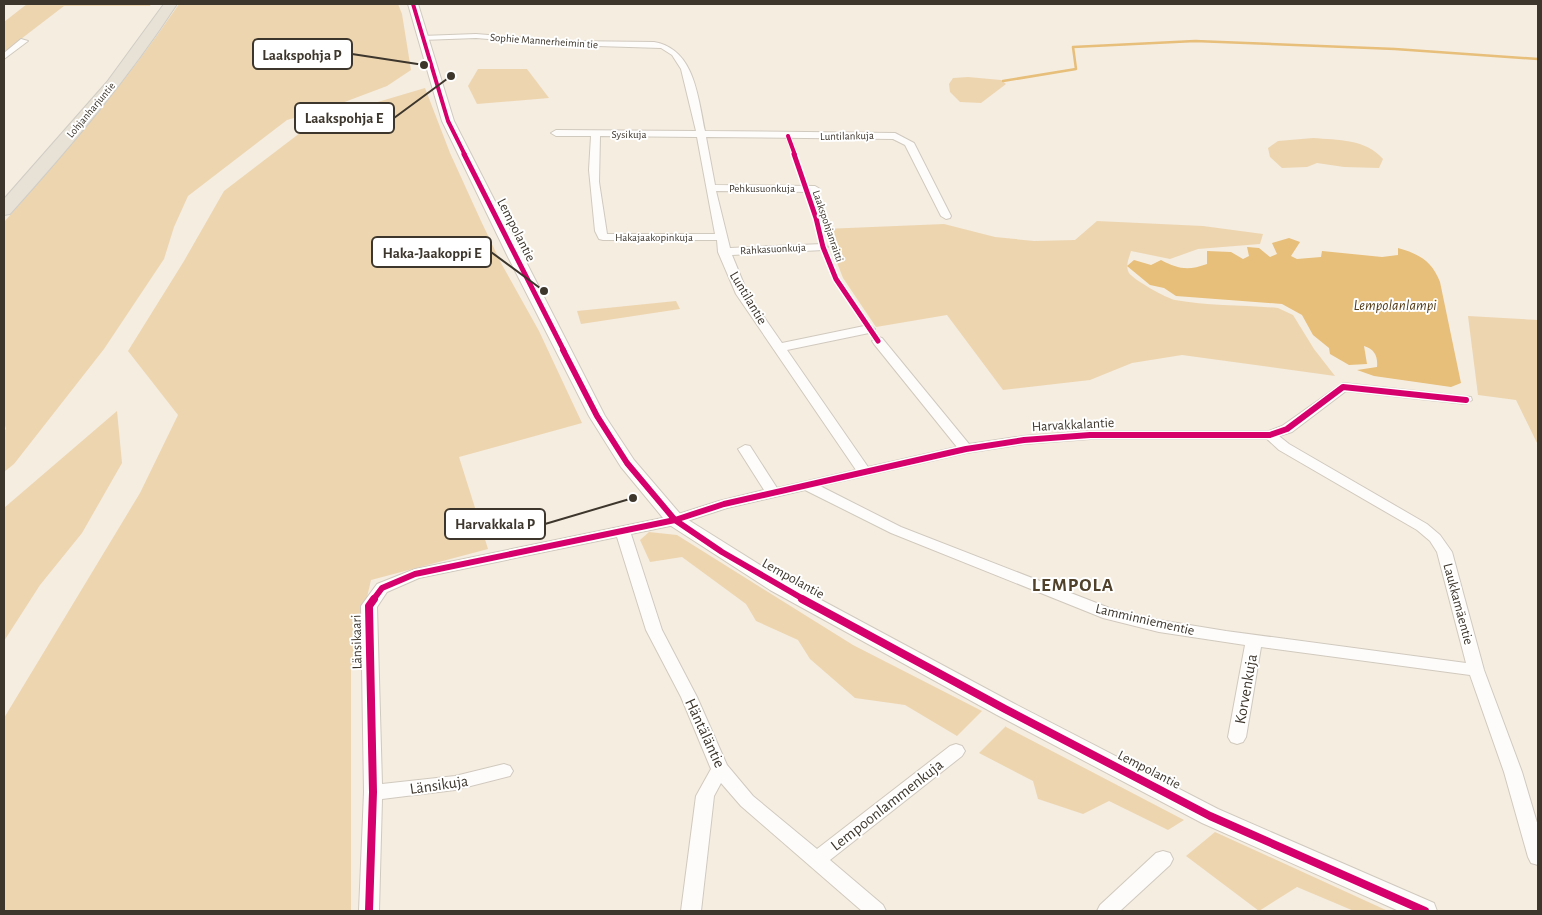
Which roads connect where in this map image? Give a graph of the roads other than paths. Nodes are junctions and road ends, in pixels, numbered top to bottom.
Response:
1 (158, 4) edge
2 (170, 4) edge
3 (413, 4) edge
4 (422, 38) junction
5 (24, 40) dead end
6 (667, 45) joint
7 (4, 57) edge
8 (556, 133) dead end
9 (596, 134) junction
10 (702, 135) junction
11 (710, 188) junction
12 (815, 189) dead end
13 (4, 194) edge
14 (4, 210) edge
15 (946, 216) dead end
16 (720, 237) junction
17 (823, 246) dead end
18 (724, 252) junction
19 (869, 330) dead end
20 (878, 341) dead end
21 (778, 348) junction
22 (1466, 400) dead end
23 (1270, 434) junction
24 (745, 449) dead end
25 (966, 449) junction
26 (864, 473) junction
27 (806, 486) junction
28 (773, 493) junction
29 (675, 520) junction
30 (622, 530) junction
31 (1254, 641) junction
32 (1476, 670) junction
33 (1238, 738) dead end
34 (956, 751) dead end
35 (720, 769) junction
36 (504, 772) dead end
37 (373, 792) junction
38 (1538, 857) edge
39 (1163, 859) dead end
40 (817, 860) junction
41 (369, 911) edge
42 (691, 911) edge
43 (876, 911) edge
44 (1107, 911) edge
45 (1425, 911) edge

1 - 13 highway, Lohjanharjuntie
2 - 14 highway, Lohjanharjuntie
3 - 4 street, Lempolantie
4 - 6 street, Sophie Mannerheimin tie
4 - 29 street, Lempolantie
5 - 7 street
6 - 10 street, Luntilantie
8 - 9 street, Sysikuja
9 - 10 street, Sysikuja
9 - 16 street, Hakajaakopinkuja
10 - 11 street, Luntilantie
10 - 15 street, Luntilankuja
11 - 12 street, Pehkusuonkuja
11 - 16 street, Luntilantie
16 - 18 street, Luntilantie
17 - 18 street, Rahkasuonkuja
18 - 21 street, Luntilantie
19 - 21 street
20 - 25 street
21 - 26 street, Luntilantie
22 - 23 street, Harvakkalantie
23 - 25 street, Harvakkalantie
23 - 32 street, Laukkamäentie
24 - 28 street
25 - 26 street, Harvakkalantie
26 - 27 street, Harvakkalantie
27 - 28 street, Harvakkalantie
27 - 31 street, Lamminniementie
28 - 29 street, Harvakkalantie
29 - 30 street, Länsikaari
29 - 45 street, Lempolantie
30 - 35 street, Häntäläntie
30 - 37 street, Länsikaari
31 - 32 street, Lamminniementie
31 - 33 street, Korvenkuja
32 - 38 street, Laukkamäentie
34 - 40 street, Lempoonlammenkuja
35 - 40 street, Häntäläntie
35 - 42 street
36 - 37 street, Länsikuja
37 - 41 street, Länsikaari
39 - 44 street
40 - 43 street, Häntäläntie

